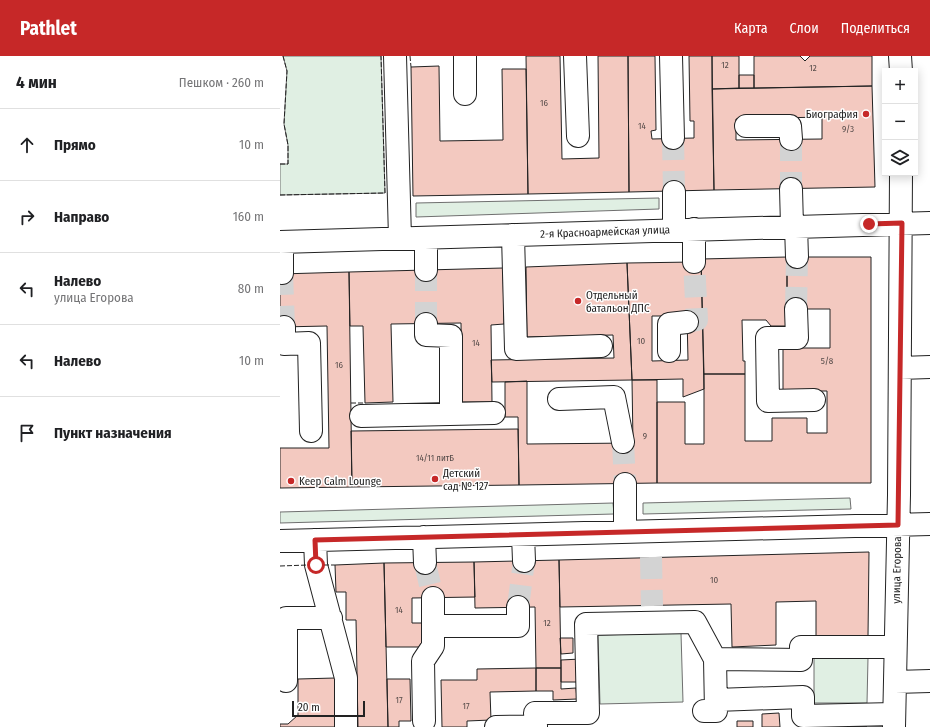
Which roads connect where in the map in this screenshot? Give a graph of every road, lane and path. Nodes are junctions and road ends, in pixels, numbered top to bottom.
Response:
1 (395, 56) edge
2 (465, 56) edge
3 (575, 56) edge
4 (671, 56) edge
5 (900, 56) edge
6 (900, 68) edge
7 (465, 94) dead end
8 (746, 126) dead end
9 (578, 136) dead end
10 (673, 138) tunnel mouth
11 (791, 139) tunnel mouth
12 (901, 176) edge
13 (791, 189) tunnel mouth
14 (674, 192) tunnel mouth
15 (902, 223) junction
16 (930, 223) edge
17 (794, 226) junction
18 (684, 229) junction
19 (513, 235) junction
20 (400, 238) junction
21 (426, 238) junction
22 (281, 242) edge
23 (797, 257) tunnel mouth
24 (694, 262) tunnel mouth
25 (426, 270) tunnel mouth
26 (282, 274) dead end
27 (796, 309) tunnel mouth
28 (687, 322) tunnel mouth
29 (426, 324) tunnel mouth
30 (284, 327) dead end
31 (601, 346) dead end
32 (669, 351) dead end
33 (930, 367) edge
34 (900, 368) junction
35 (559, 400) dead end
36 (814, 400) dead end
37 (494, 413) dead end
38 (451, 414) junction
39 (361, 416) dead end
40 (311, 431) dead end
41 (623, 442) tunnel mouth
42 (625, 484) tunnel mouth
43 (930, 524) edge
44 (898, 525) junction
45 (625, 532) junction
46 (523, 535) junction
47 (424, 537) junction
48 (315, 540) junction
49 (280, 541) edge
50 (524, 560) tunnel mouth
51 (425, 563) tunnel mouth
52 (433, 598) tunnel mouth
53 (518, 607) tunnel mouth
54 (331, 618) junction
55 (433, 626) junction
56 (895, 647) junction
57 (715, 659) junction
58 (286, 681) dead end
59 (930, 681) edge
60 (895, 682) junction
61 (713, 712) edge
62 (424, 721) dead end
63 (894, 721) edge
64 (346, 727) edge
65 (496, 727) edge
66 (536, 727) edge

1 - 20 street
2 - 7 street
3 - 9 street
4 - 10 street
5 - 6 street
8 - 11 street
12 - 15 street, улица Егорова
13 - 17 street
14 - 18 street
15 - 16 street, 2-я Красноармейская улица
15 - 17 street, 2-я Красноармейская улица
15 - 34 street, улица Егорова
17 - 18 street, 2-я Красноармейская улица
17 - 23 street
18 - 19 street, 2-я Красноармейская улица
18 - 24 street
19 - 21 street, 2-я Красноармейская улица
19 - 31 street
20 - 21 street, 2-я Красноармейская улица
20 - 22 street, 2-я Красноармейская улица
21 - 25 street
22 - 26 street
27 - 36 street
28 - 32 street
29 - 38 street
30 - 40 street
33 - 34 street
34 - 44 street, улица Егорова
35 - 41 street
37 - 38 street
38 - 39 street
42 - 45 street
43 - 44 street
44 - 45 street
44 - 56 street, улица Егорова
45 - 46 street
46 - 47 street
46 - 50 street
47 - 48 street
47 - 51 street
48 - 49 street
48 - 54 street
52 - 55 street
53 - 55 street
54 - 58 street
54 - 64 street
55 - 62 street
56 - 57 street
56 - 60 street, улица Егорова
57 - 61 street
57 - 66 street
59 - 60 street
60 - 63 street, улица Егорова
61 - 63 street
65 - 66 street

